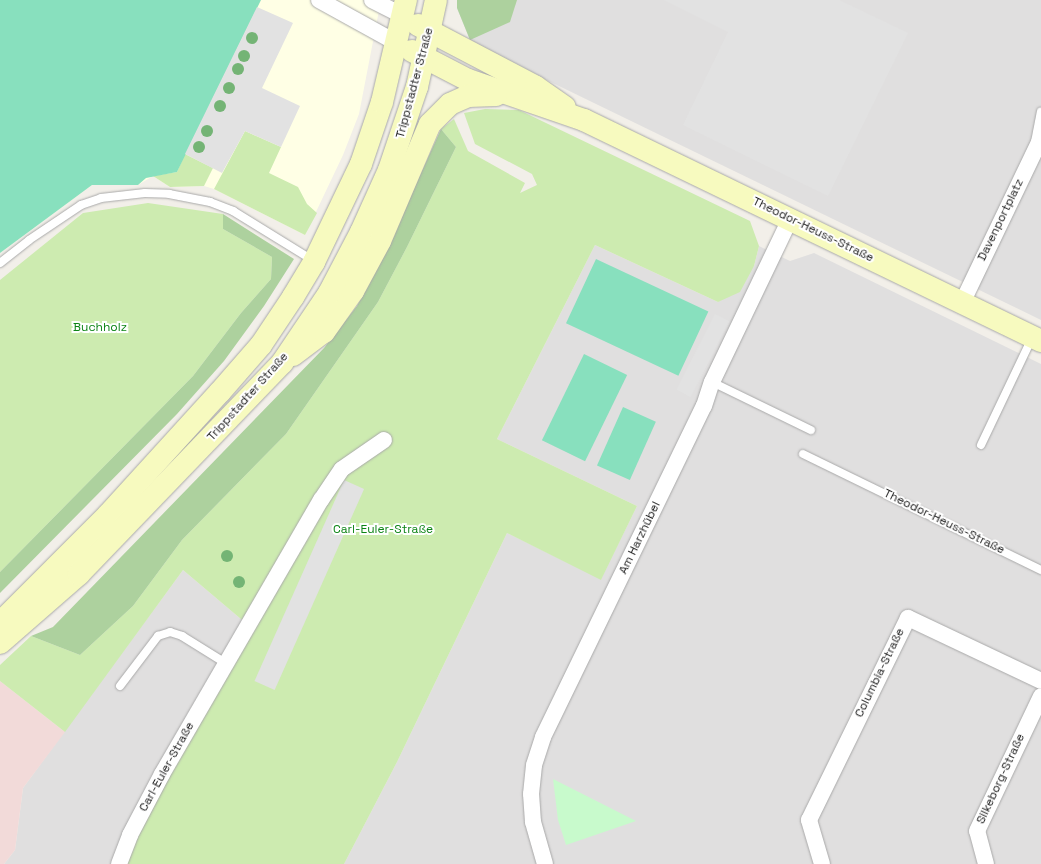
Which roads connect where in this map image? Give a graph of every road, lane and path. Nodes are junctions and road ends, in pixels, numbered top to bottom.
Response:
1 (319, 0) edge
2 (372, 0) edge
3 (436, 0) edge
4 (404, 8) edge
5 (429, 32) junction
6 (397, 43) junction
7 (423, 58) junction
8 (509, 96) junction
9 (1041, 112) edge
10 (584, 120) junction
11 (1041, 138) edge
12 (1038, 150) edge
13 (790, 219) junction
14 (314, 262) junction
15 (0, 263) edge
16 (962, 302) junction
17 (1037, 339) edge
18 (282, 363) junction
19 (712, 382) junction
20 (811, 430) dead end
21 (384, 440) dead end
22 (981, 445) dead end
23 (803, 454) dead end
24 (1041, 570) edge
25 (0, 623) edge
26 (0, 643) edge
27 (227, 664) junction
28 (1041, 682) edge
29 (120, 686) dead end
30 (1041, 696) edge
31 (119, 864) edge
32 (545, 864) edge
33 (822, 864) edge
34 (986, 864) edge

1 - 6 street
2 - 4 street
3 - 5 main road, Trippstadter Straße
4 - 5 main road, Theodor-Heuss-Straße
4 - 6 main road, Trippstadter Straße
5 - 7 main road, Trippstadter Straße
5 - 10 main road, Theodor-Heuss-Straße
6 - 7 main road, Theodor-Heuss-Straße
6 - 14 main road, Trippstadter Straße
7 - 8 main road, Theodor-Heuss-Straße
7 - 18 main road, Trippstadter Straße
8 - 10 main road, Theodor-Heuss-Straße
8 - 18 main road
9 - 12 lane
10 - 13 main road, Theodor-Heuss-Straße
11 - 12 street, Davenportplatz
12 - 16 street, Davenportplatz
13 - 16 main road, Theodor-Heuss-Straße
13 - 19 street, Am Harzhübel
14 - 15 lane
14 - 25 main road, Trippstadter Straße
16 - 17 main road, Theodor-Heuss-Straße
17 - 22 lane
18 - 26 main road, Trippstadter Straße
19 - 20 lane
19 - 32 street, Am Harzhübel
21 - 27 street, Carl-Euler-Straße
23 - 24 lane, Theodor-Heuss-Straße
27 - 29 lane
27 - 31 street, Carl-Euler-Straße
28 - 33 street, Columbia-Straße
30 - 34 street, Silkeborg-Straße

